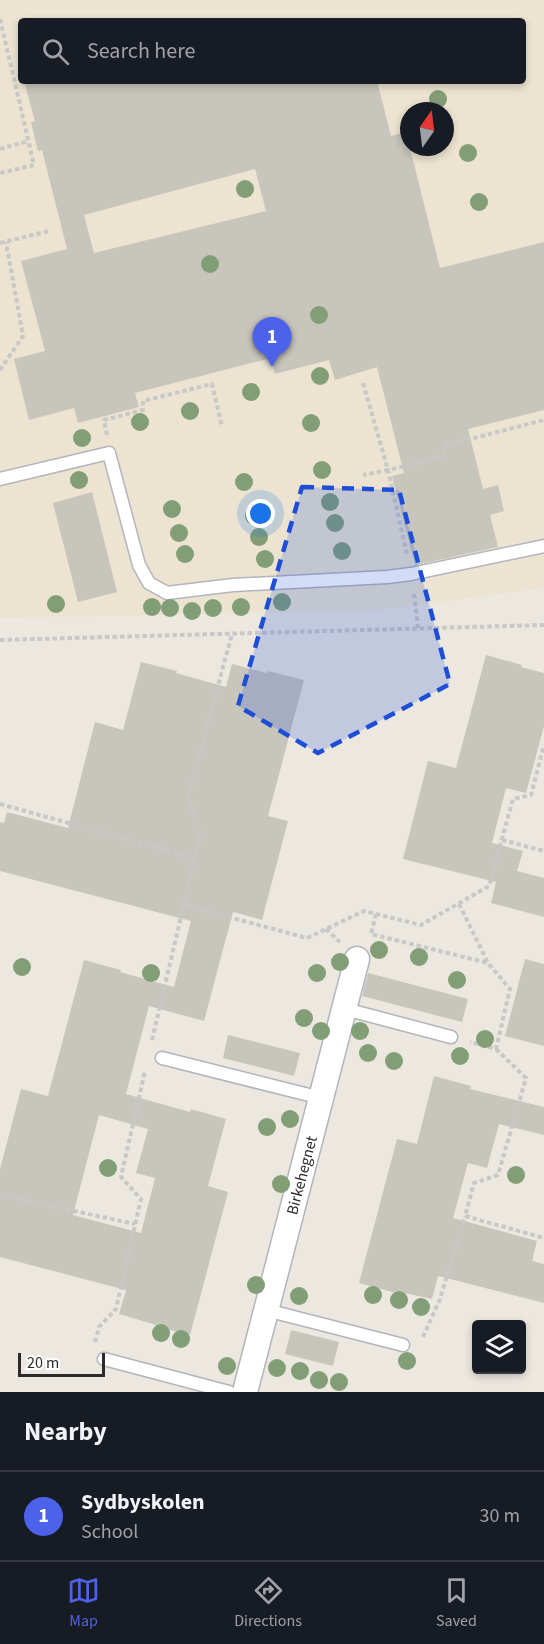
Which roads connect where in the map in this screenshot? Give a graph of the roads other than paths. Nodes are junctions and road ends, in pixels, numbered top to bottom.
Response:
1 (0, 479) edge
2 (544, 546) edge
3 (357, 958) dead end
4 (345, 1009) junction
5 (451, 1036) road end
6 (162, 1058) dead end
7 (321, 1098) junction
8 (266, 1310) junction
9 (403, 1345) road end
10 (104, 1359) road end
11 (229, 1392) edge
12 (245, 1392) edge

1 - 2 lane
3 - 4 street, Birkehegnet
4 - 5 lane
4 - 7 street, Birkehegnet
6 - 7 lane
7 - 8 street, Birkehegnet
8 - 9 lane
8 - 12 street, Birkehegnet
10 - 11 lane

